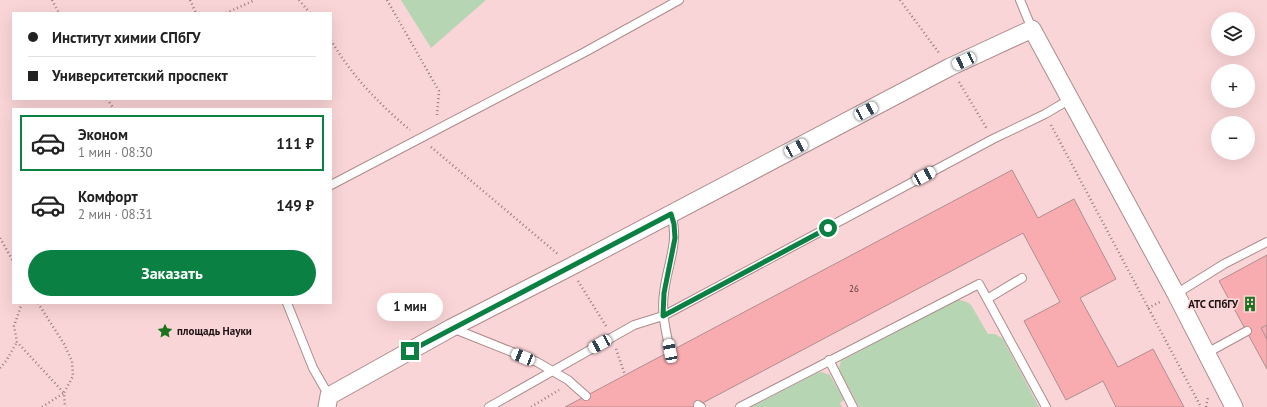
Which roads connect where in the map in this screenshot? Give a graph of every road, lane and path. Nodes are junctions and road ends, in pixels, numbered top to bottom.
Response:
1 (52, 0) edge
2 (190, 0) edge
3 (255, 0) edge
4 (299, 0) edge
5 (386, 0) edge
6 (679, 0) edge
7 (1020, 0) edge
8 (59, 12) edge
9 (196, 12) edge
10 (228, 12) edge
11 (309, 12) edge
12 (1032, 29) junction
13 (332, 42) edge
14 (1062, 104) dead end
15 (1045, 114) junction
16 (437, 129) junction
17 (420, 139) junction
18 (332, 184) edge
19 (671, 214) junction
20 (0, 238) edge
21 (1267, 242) edge
22 (12, 259) edge
23 (570, 267) junction
24 (1022, 278) dead end
25 (1176, 294) junction
26 (987, 299) junction
27 (22, 304) edge
28 (39, 304) edge
29 (286, 304) edge
30 (663, 316) junction
31 (451, 328) junction
32 (1247, 331) dead end
33 (612, 337) junction
34 (16, 342) junction
35 (670, 351) dead end
36 (1206, 354) junction
37 (829, 360) junction
38 (0, 368) edge
39 (551, 371) junction
40 (625, 375) dead end
41 (568, 380) junction
42 (64, 393) junction
43 (586, 396) dead end
44 (328, 401) edge
45 (42, 407) edge
46 (65, 407) edge
47 (489, 407) edge
48 (531, 407) edge
49 (740, 407) edge
50 (853, 407) edge
51 (1046, 407) edge
52 (1201, 407) edge
53 (1234, 407) edge

1 - 8 path
2 - 9 path
3 - 10 path
4 - 11 path
5 - 16 path
6 - 16 lane
7 - 12 lane
12 - 19 street
12 - 25 street
13 - 17 path
14 - 15 lane
15 - 30 lane
15 - 52 path
16 - 17 lane
17 - 18 lane
17 - 23 path
19 - 23 street
19 - 30 lane
20 - 22 path
21 - 25 lane
23 - 31 street
23 - 33 path
24 - 26 lane
25 - 36 street
26 - 37 lane
26 - 51 lane
27 - 34 path
28 - 42 path
29 - 44 lane
30 - 33 lane
30 - 35 lane
31 - 39 lane
31 - 44 street
32 - 36 lane
33 - 39 lane
33 - 40 path
34 - 38 path
34 - 42 path
36 - 53 street
37 - 49 lane
37 - 50 lane
39 - 41 lane
39 - 47 lane
41 - 43 lane
41 - 48 path
42 - 45 path
42 - 46 path

